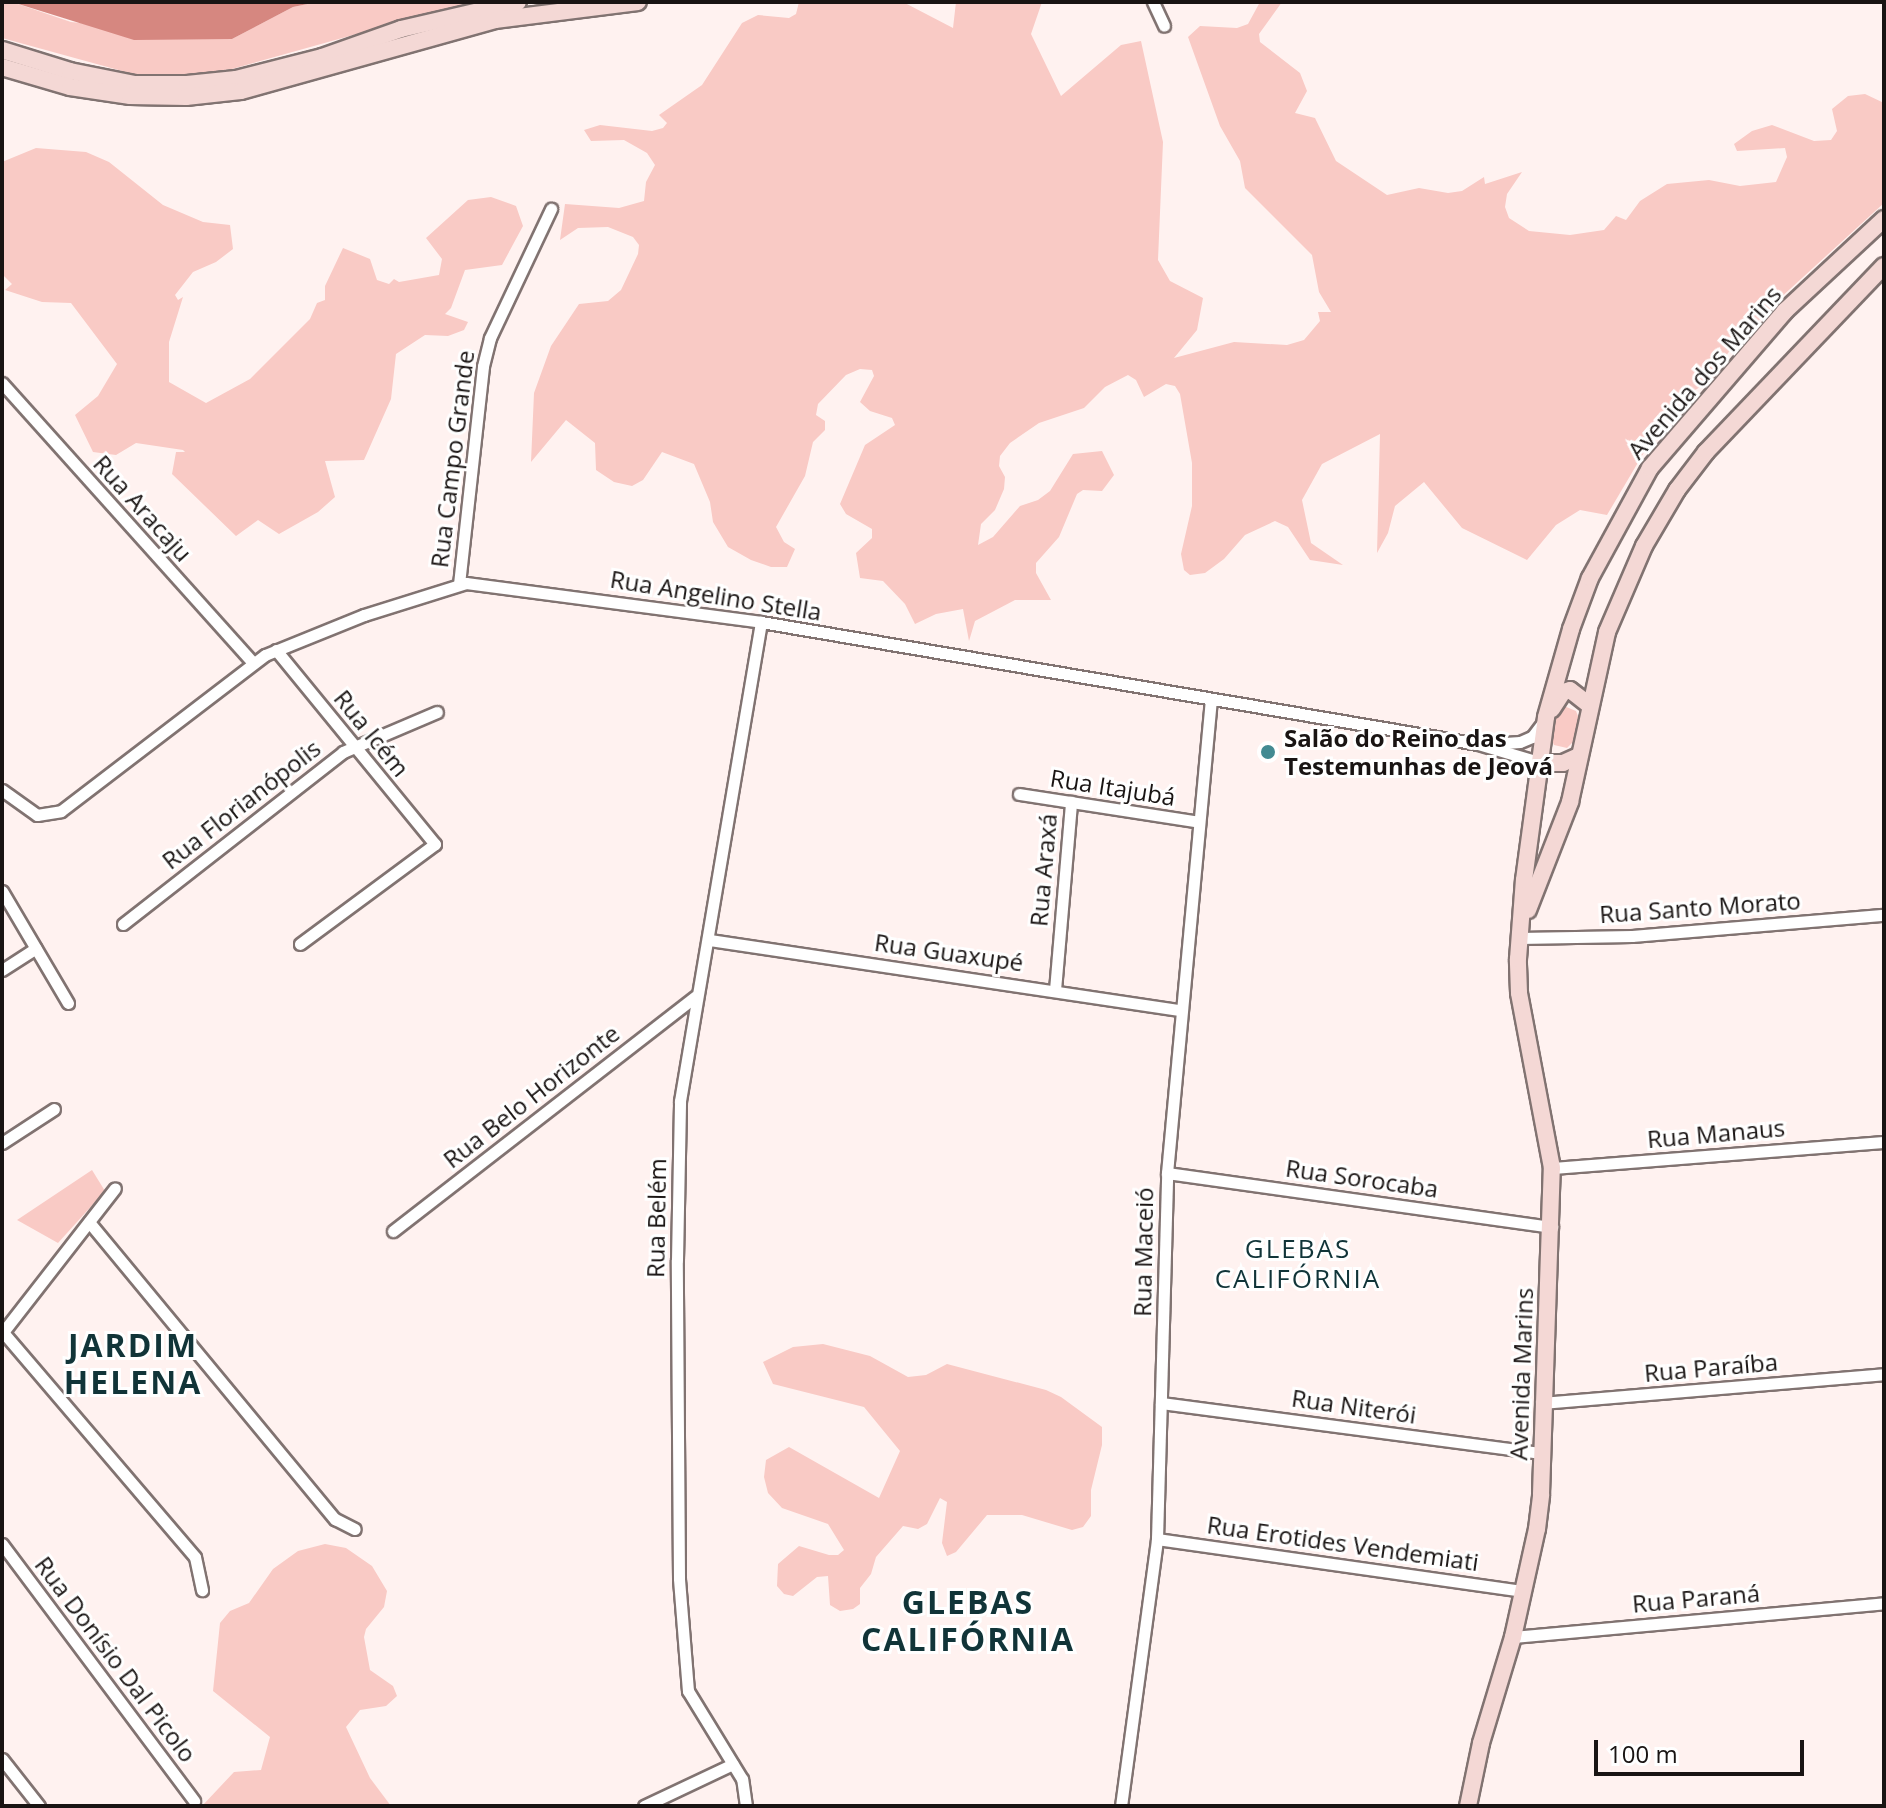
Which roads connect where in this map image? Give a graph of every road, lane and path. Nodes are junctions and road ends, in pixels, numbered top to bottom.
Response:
1 (518, 2) edge
2 (638, 2) edge
3 (1153, 2) edge
4 (1164, 26) dead end
5 (2, 50) edge
6 (2, 67) edge
7 (551, 209) dead end
8 (1884, 219) edge
9 (1884, 266) edge
10 (2, 383) edge
11 (459, 584) junction
12 (761, 622) junction
13 (276, 650) junction
14 (252, 662) junction
15 (1211, 699) junction
16 (1588, 704) junction
17 (437, 712) dead end
18 (1546, 717) junction
19 (1478, 744) junction
20 (356, 747) junction
21 (1579, 756) junction
22 (1542, 763) junction
23 (2, 790) edge
24 (1019, 794) dead end
25 (6, 802) edge
26 (1071, 802) junction
27 (1199, 822) junction
28 (2, 891) edge
29 (1884, 915) edge
30 (123, 924) dead end
31 (1519, 938) junction
32 (710, 940) junction
33 (300, 944) dead end
34 (36, 948) junction
35 (2, 970) edge
36 (1055, 990) junction
37 (696, 996) junction
38 (68, 1003) dead end
39 (1181, 1010) junction
40 (54, 1109) dead end
41 (1884, 1142) edge
42 (2, 1143) edge
43 (1552, 1168) junction
44 (1167, 1173) junction
45 (115, 1188) dead end
46 (89, 1222) junction
47 (1552, 1227) junction
48 (393, 1231) dead end
49 (3, 1332) edge
50 (1884, 1374) edge
51 (1161, 1403) junction
52 (1541, 1403) junction
53 (1542, 1453) junction
54 (355, 1529) dead end
55 (1157, 1539) junction
56 (3, 1550) edge
57 (202, 1590) dead end
58 (1523, 1591) junction
59 (1884, 1603) edge
60 (1513, 1637) junction
61 (2, 1759) edge
62 (733, 1764) junction
63 (194, 1801) dead end
64 (39, 1806) edge
65 (644, 1806) edge
66 (746, 1806) edge
67 (1121, 1806) edge
68 (1468, 1806) edge

1 - 5 street
2 - 6 street
3 - 4 street
7 - 11 street, Rua Campo Grande
8 - 18 street, Avenida dos Marins
9 - 16 street
10 - 14 street, Rua Aracaju
11 - 12 street, Rua Angelino Stella
11 - 13 street, Rua Angelino Stella
12 - 15 street, Rua Angelino Stella
12 - 32 street, Rua Belém
13 - 14 street, Rua Angelino Stella
13 - 20 street, Rua Icém
14 - 25 street, Rua Angelino Stella
15 - 19 street, Rua Angelino Stella
15 - 27 street, Rua Maceió
16 - 18 street
16 - 21 street
17 - 20 street, Rua Florianópolis
18 - 19 street
18 - 22 street, Avenida dos Marins
19 - 22 street
20 - 30 street, Rua Florianópolis
20 - 33 street, Rua Icém
21 - 22 street
21 - 31 street
22 - 31 street, Avenida dos Marins
23 - 25 street
24 - 26 street, Rua Itajubá
26 - 27 street, Rua Itajubá
26 - 36 street, Rua Araxá
27 - 39 street, Rua Maceió
28 - 34 street
29 - 31 street, Rua Santo Morato
31 - 43 street, Avenida Marins
32 - 36 street, Rua Guaxupé
32 - 37 street, Rua Belém
34 - 35 street
34 - 38 street
36 - 39 street, Rua Guaxupé
37 - 48 street, Rua Belo Horizonte
37 - 62 street, Rua Belém
39 - 44 street, Rua Maceió
40 - 42 street
41 - 43 street, Rua Manaus
43 - 47 street, Avenida Marins
44 - 47 street, Rua Sorocaba
44 - 51 street, Rua Maceió
45 - 46 street
46 - 49 street
46 - 54 street
47 - 52 street, Avenida Marins
49 - 57 street
50 - 52 street, Rua Paraíba
51 - 53 street, Rua Niterói
51 - 55 street, Rua Maceió
52 - 53 street, Avenida Marins
53 - 58 street, Avenida Marins
55 - 58 street, Rua Erotides Vendemiati
55 - 67 street, Rua Maceió
56 - 63 street, Rua Donísio Dal Picolo
58 - 60 street, Avenida Marins
59 - 60 street, Rua Paraná
60 - 68 street, Avenida Marins
61 - 64 street
62 - 65 street
62 - 66 street, Rua Belém

